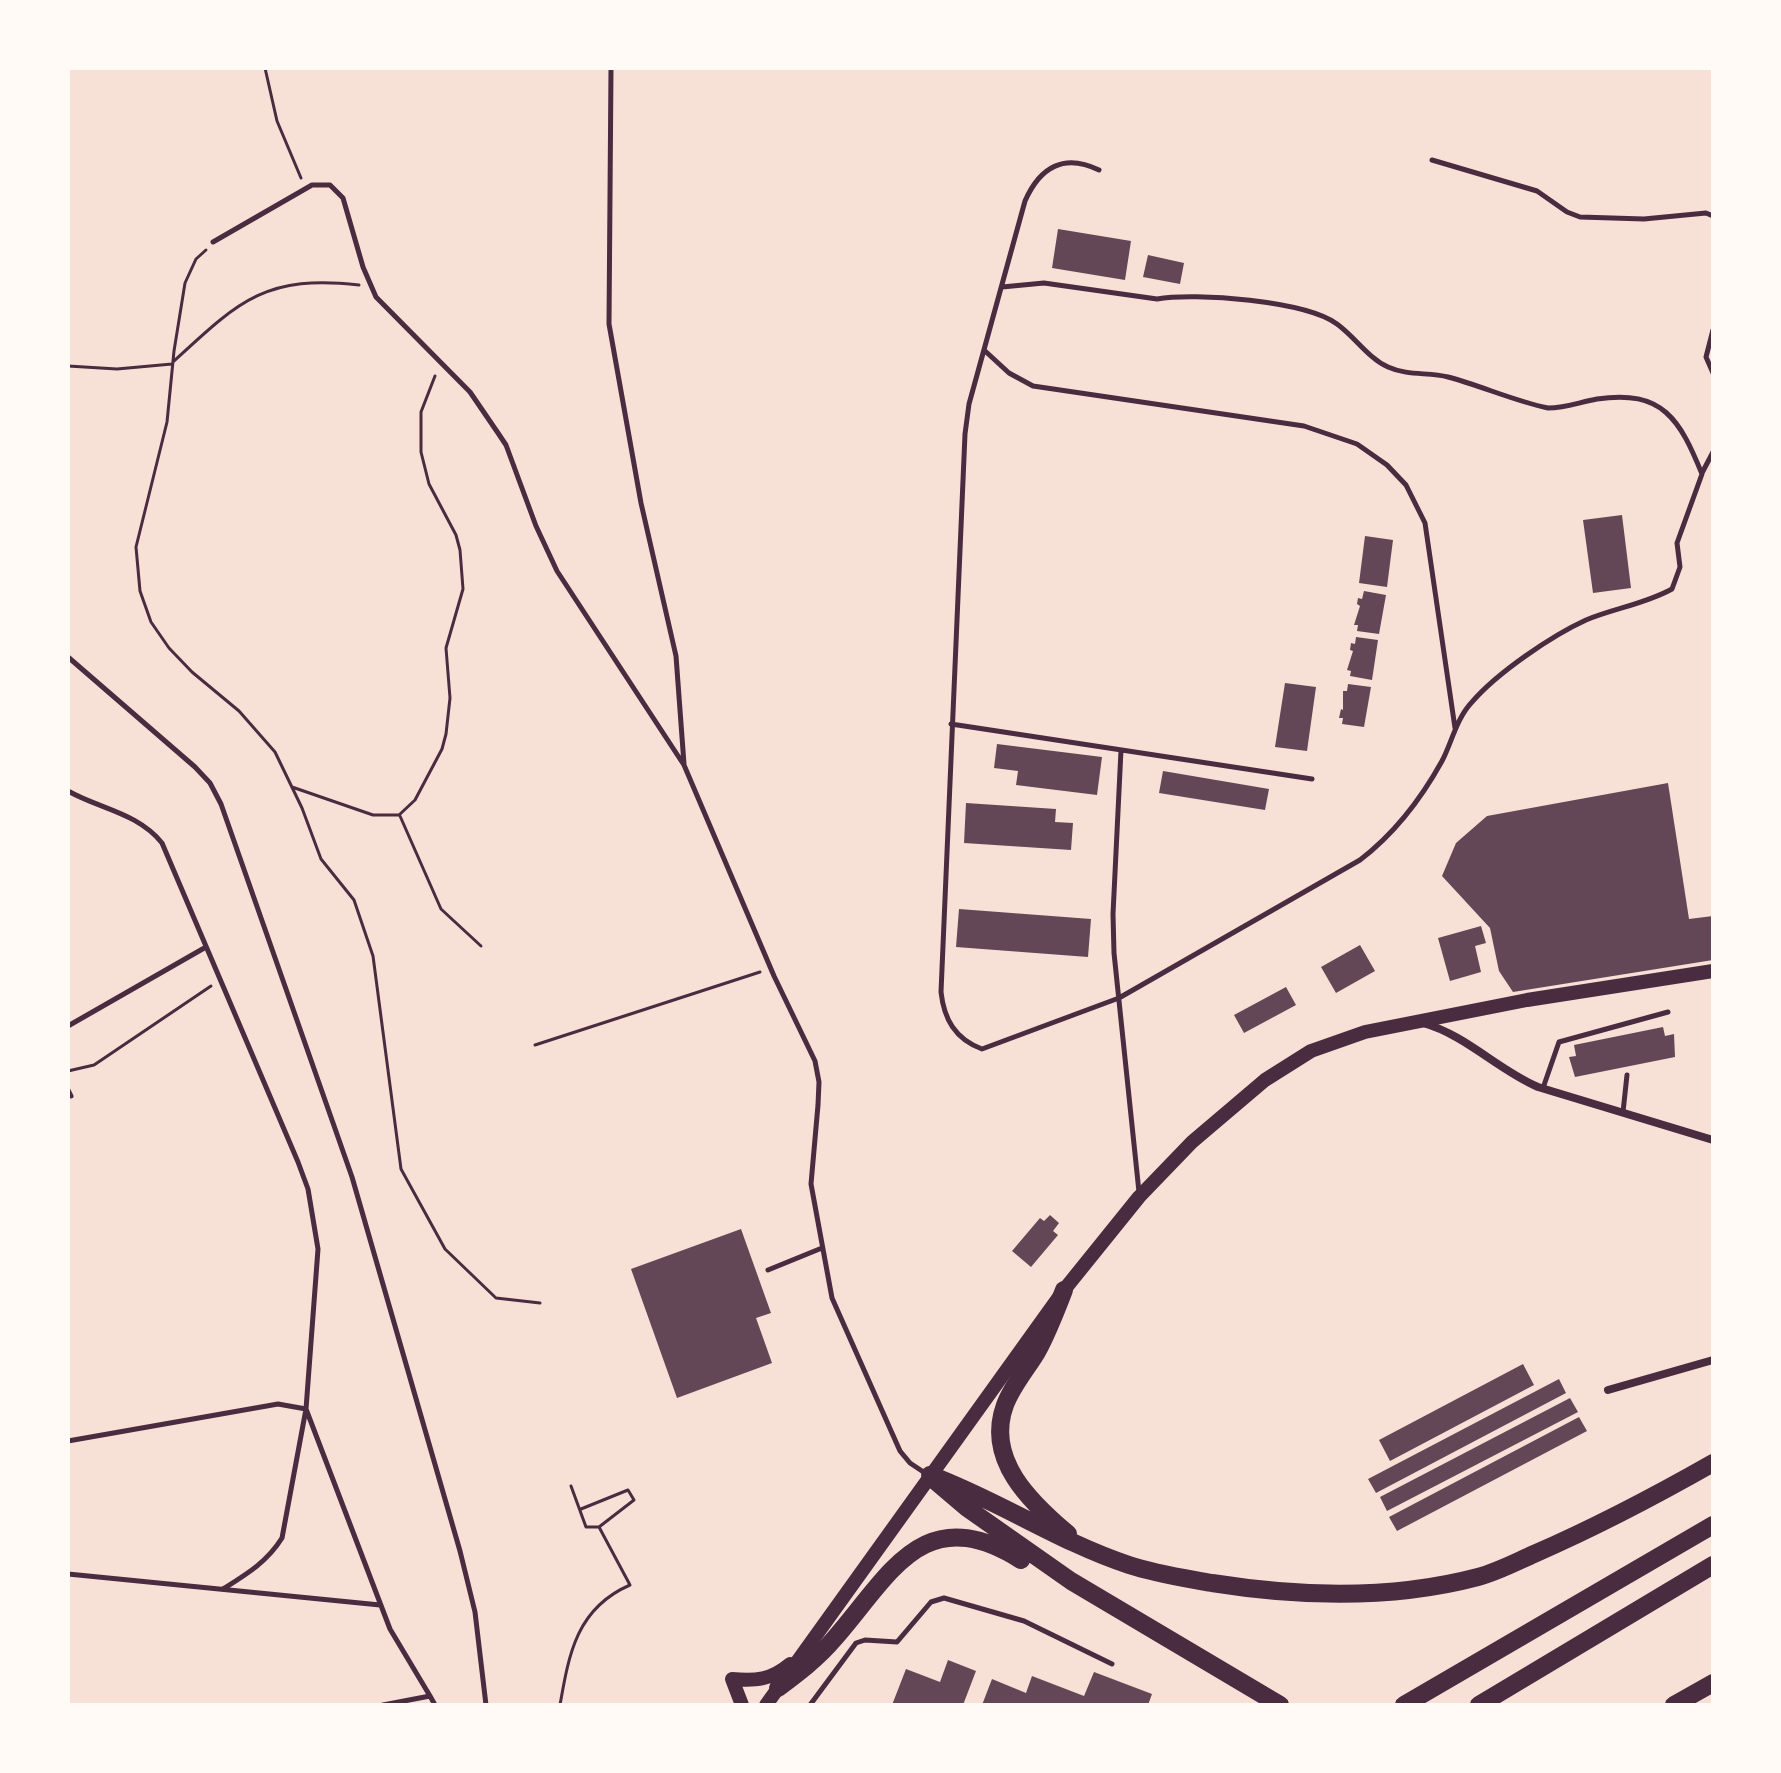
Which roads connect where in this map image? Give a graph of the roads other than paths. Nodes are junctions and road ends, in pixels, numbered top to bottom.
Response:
1 (611, 68) edge
2 (1432, 160) dead end
3 (1099, 170) dead end
4 (1713, 216) edge
5 (213, 242) road end
6 (1002, 287) junction
7 (1713, 330) edge
8 (984, 350) junction
9 (1713, 373) edge
10 (1713, 452) edge
11 (1702, 474) junction
12 (68, 657) edge
13 (951, 724) junction
14 (1455, 728) junction
15 (1121, 750) junction
16 (684, 765) junction
17 (1312, 779) dead end
18 (68, 791) edge
19 (206, 947) junction
20 (1713, 971) edge
21 (1119, 998) junction
22 (1467, 1012) junction
23 (1668, 1012) dead end
24 (1415, 1021) junction
25 (68, 1026) edge
26 (1455, 1036) junction
27 (1627, 1075) dead end
28 (1542, 1089) junction
29 (1623, 1113) junction
30 (1713, 1140) edge
31 (1139, 1197) junction
32 (822, 1248) junction
33 (768, 1270) dead end
34 (1064, 1290) junction
35 (1713, 1360) edge
36 (1608, 1390) dead end
37 (306, 1409) junction
38 (68, 1441) edge
39 (1713, 1463) edge
40 (930, 1475) junction
41 (1713, 1525) edge
42 (1089, 1551) junction
43 (1713, 1565) edge
44 (68, 1574) edge
45 (1071, 1581) junction
46 (223, 1589) junction
47 (380, 1605) junction
48 (803, 1654) junction
49 (1112, 1664) dead end
50 (1713, 1683) edge
51 (778, 1688) junction
52 (430, 1696) junction
53 (383, 1705) edge
54 (435, 1705) edge
55 (486, 1705) edge
56 (742, 1705) edge
57 (766, 1705) edge
58 (810, 1705) edge
59 (1280, 1705) edge
60 (1404, 1705) edge
61 (1479, 1705) edge
62 (1674, 1705) edge

1 - 16 lane
2 - 4 lane
3 - 6 lane
5 - 16 lane
6 - 8 lane
6 - 11 lane
7 - 9 lane
8 - 13 lane
8 - 14 lane
10 - 11 lane
11 - 14 lane
12 - 55 lane
13 - 15 lane
13 - 21 lane
14 - 21 lane
15 - 17 lane
15 - 21 lane
16 - 32 lane
18 - 19 lane
19 - 25 lane
19 - 37 lane
20 - 22 main road
21 - 31 lane
22 - 24 main road
22 - 26 street
23 - 28 lane
24 - 26 street
24 - 31 main road
26 - 28 street
27 - 29 lane
28 - 29 street
29 - 30 street
31 - 34 main road
32 - 33 lane
32 - 40 lane
34 - 40 main road
34 - 42 highway
35 - 36 street
37 - 38 lane
37 - 46 lane
37 - 47 lane
39 - 42 highway
40 - 42 highway
40 - 45 highway
40 - 48 main road
41 - 60 highway
43 - 61 highway
44 - 46 lane
45 - 51 highway
45 - 59 highway
46 - 47 lane
47 - 52 lane
48 - 51 main road
48 - 56 main road
49 - 58 lane
50 - 62 highway
51 - 57 main road
52 - 53 lane
52 - 54 lane

